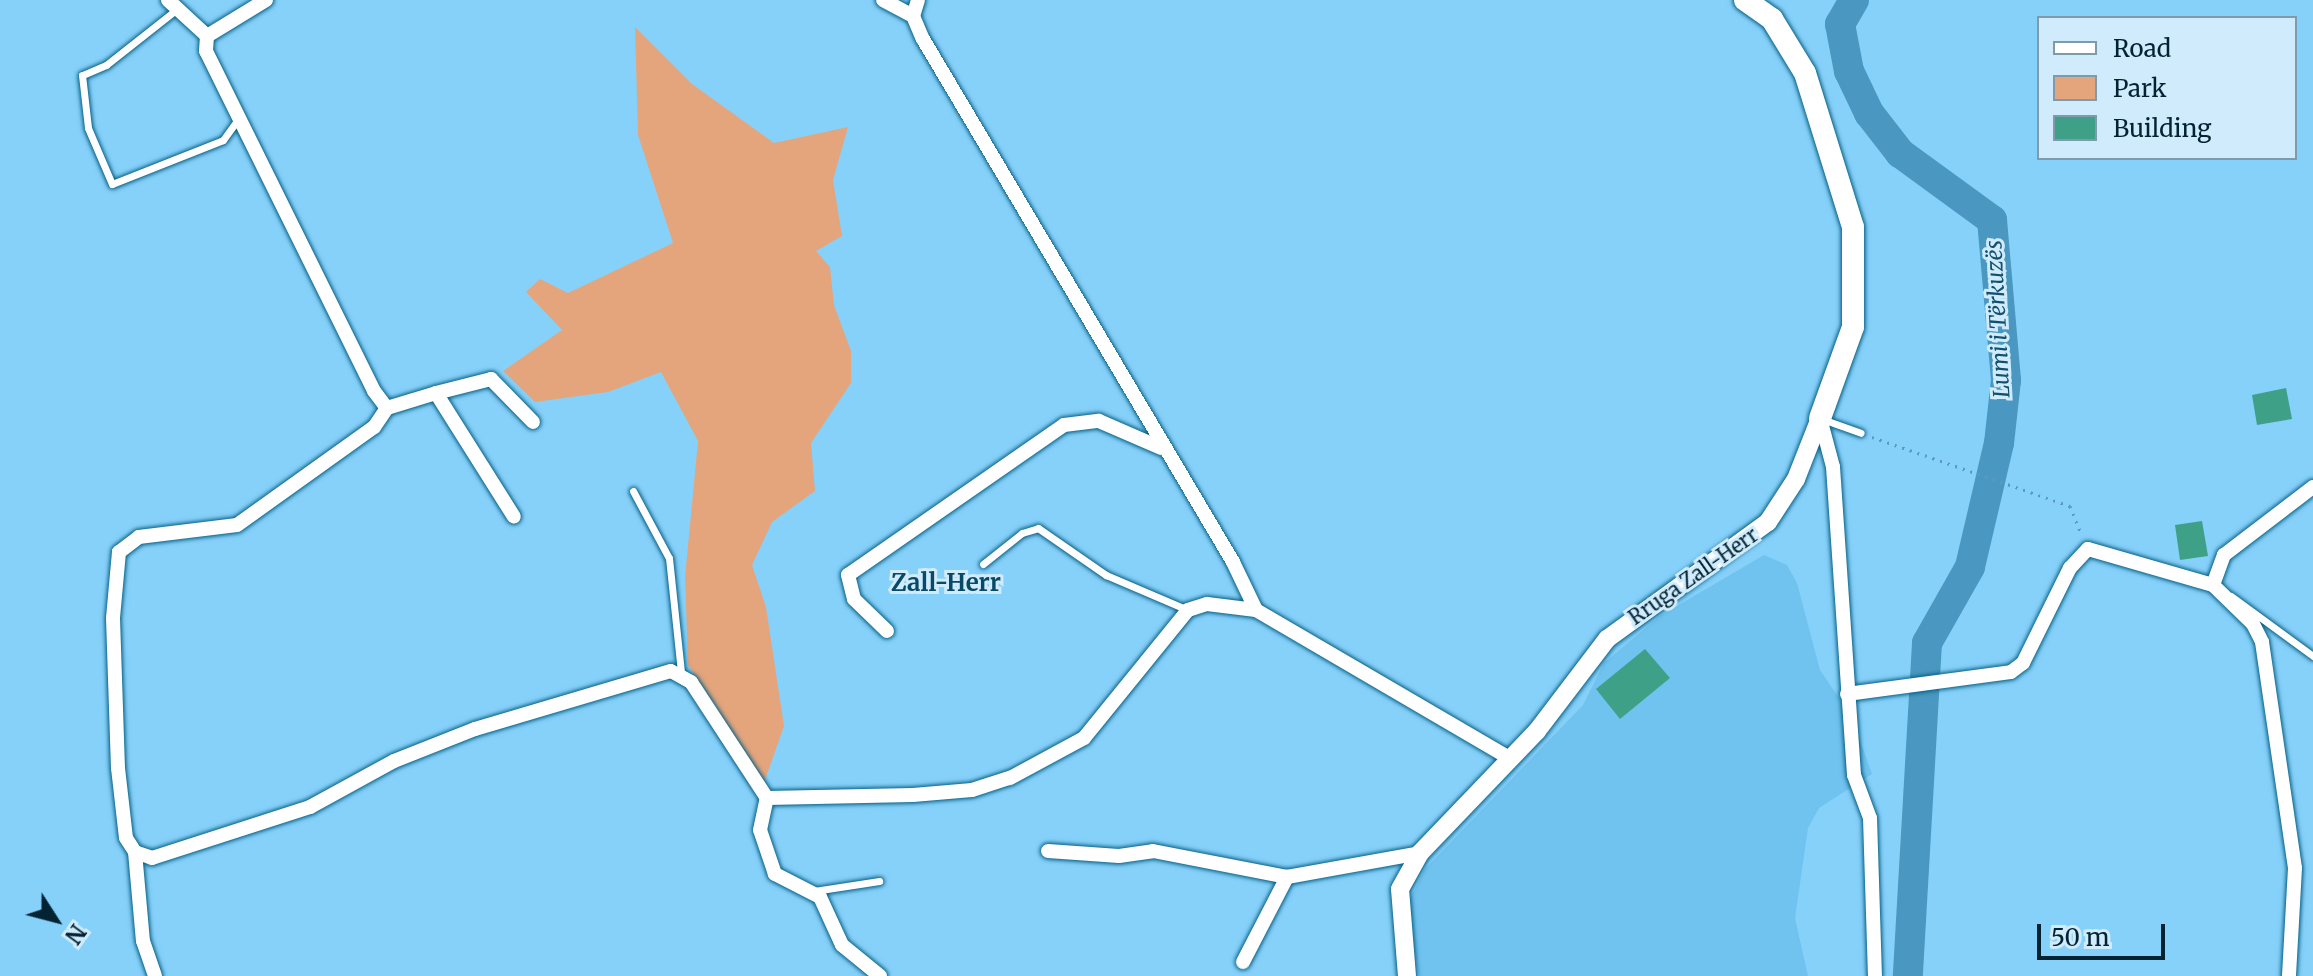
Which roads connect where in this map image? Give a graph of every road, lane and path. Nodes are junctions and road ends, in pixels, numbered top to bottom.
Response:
1 (266, 0) edge
2 (883, 0) edge
3 (918, 0) edge
4 (1745, 0) edge
5 (173, 4) edge
6 (913, 16) junction
7 (207, 36) junction
8 (241, 116) junction
9 (436, 393) junction
10 (387, 408) junction
11 (1820, 418) junction
12 (533, 422) dead end
13 (1861, 433) joint
14 (1161, 448) junction
15 (2313, 487) edge
16 (633, 491) dead end
17 (514, 517) dead end
18 (2088, 549) junction
19 (983, 564) dead end
20 (2213, 585) junction
21 (1188, 610) junction
22 (1256, 610) junction
23 (887, 631) dead end
24 (2313, 656) edge
25 (681, 672) junction
26 (1847, 694) junction
27 (1511, 759) junction
28 (767, 798) junction
29 (1048, 851) dead end
30 (135, 852) junction
31 (1420, 853) junction
32 (1287, 877) junction
33 (879, 881) dead end
34 (814, 891) junction
35 (1243, 962) dead end
36 (155, 976) edge
37 (880, 976) edge
38 (1407, 976) edge
39 (1875, 976) edge
40 (2289, 976) edge

1 - 7 street
2 - 6 street
3 - 6 street
4 - 11 main road, Rruga Zall-Herr
5 - 7 street
5 - 8 lane
6 - 14 street
7 - 8 street
8 - 10 street
9 - 10 street
9 - 12 street
9 - 17 street
10 - 30 street
11 - 13 lane
11 - 26 street
11 - 27 street, Rruga Zall-Herr
13 - 18 path
14 - 22 street
14 - 23 street
15 - 20 street
16 - 25 lane
18 - 20 street
18 - 26 street
19 - 21 lane
20 - 24 lane
20 - 40 street
21 - 22 street
21 - 28 street
22 - 27 street
25 - 28 street
25 - 30 street
26 - 39 street
27 - 31 street, Rruga Zall-Herr
28 - 34 street
29 - 32 street
30 - 36 street
31 - 32 street
31 - 38 street, Rruga Zall-Herr
32 - 35 street
33 - 34 lane
34 - 37 street

